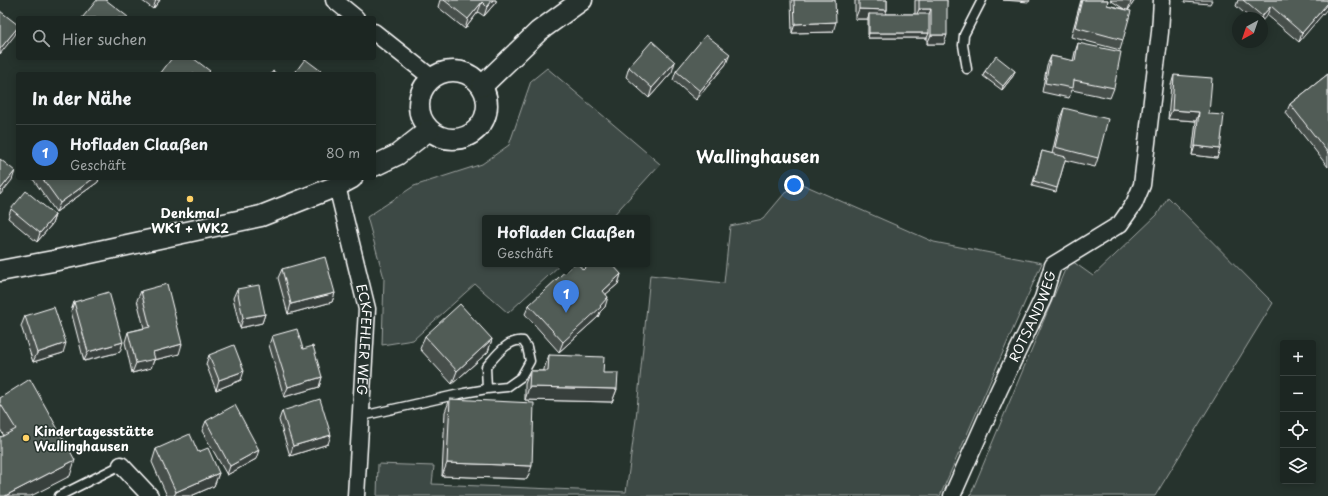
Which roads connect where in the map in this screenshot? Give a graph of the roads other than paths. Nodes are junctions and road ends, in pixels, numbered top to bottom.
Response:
1 (334, 0) edge
2 (582, 0) edge
3 (982, 0) edge
4 (1162, 0) edge
5 (354, 16) edge
6 (376, 34) edge
7 (967, 69) dead end
8 (432, 78) junction
9 (482, 86) junction
10 (429, 130) junction
11 (376, 165) edge
12 (344, 182) edge
13 (0, 271) edge
14 (487, 389) junction
15 (362, 416) junction
16 (121, 465) joint
17 (59, 496) edge
18 (150, 496) edge
19 (356, 496) edge
20 (952, 496) edge

1 - 5 street
2 - 9 street
3 - 7 lane
4 - 20 street, ROTSANDWEG
6 - 8 street
8 - 9 street
8 - 10 street
9 - 10 street
10 - 11 street
12 - 13 street
12 - 15 street, ECKFEHLER WEG
14 - 14 lane
14 - 15 lane
15 - 19 street, ECKFEHLER WEG
16 - 17 lane
16 - 18 street

